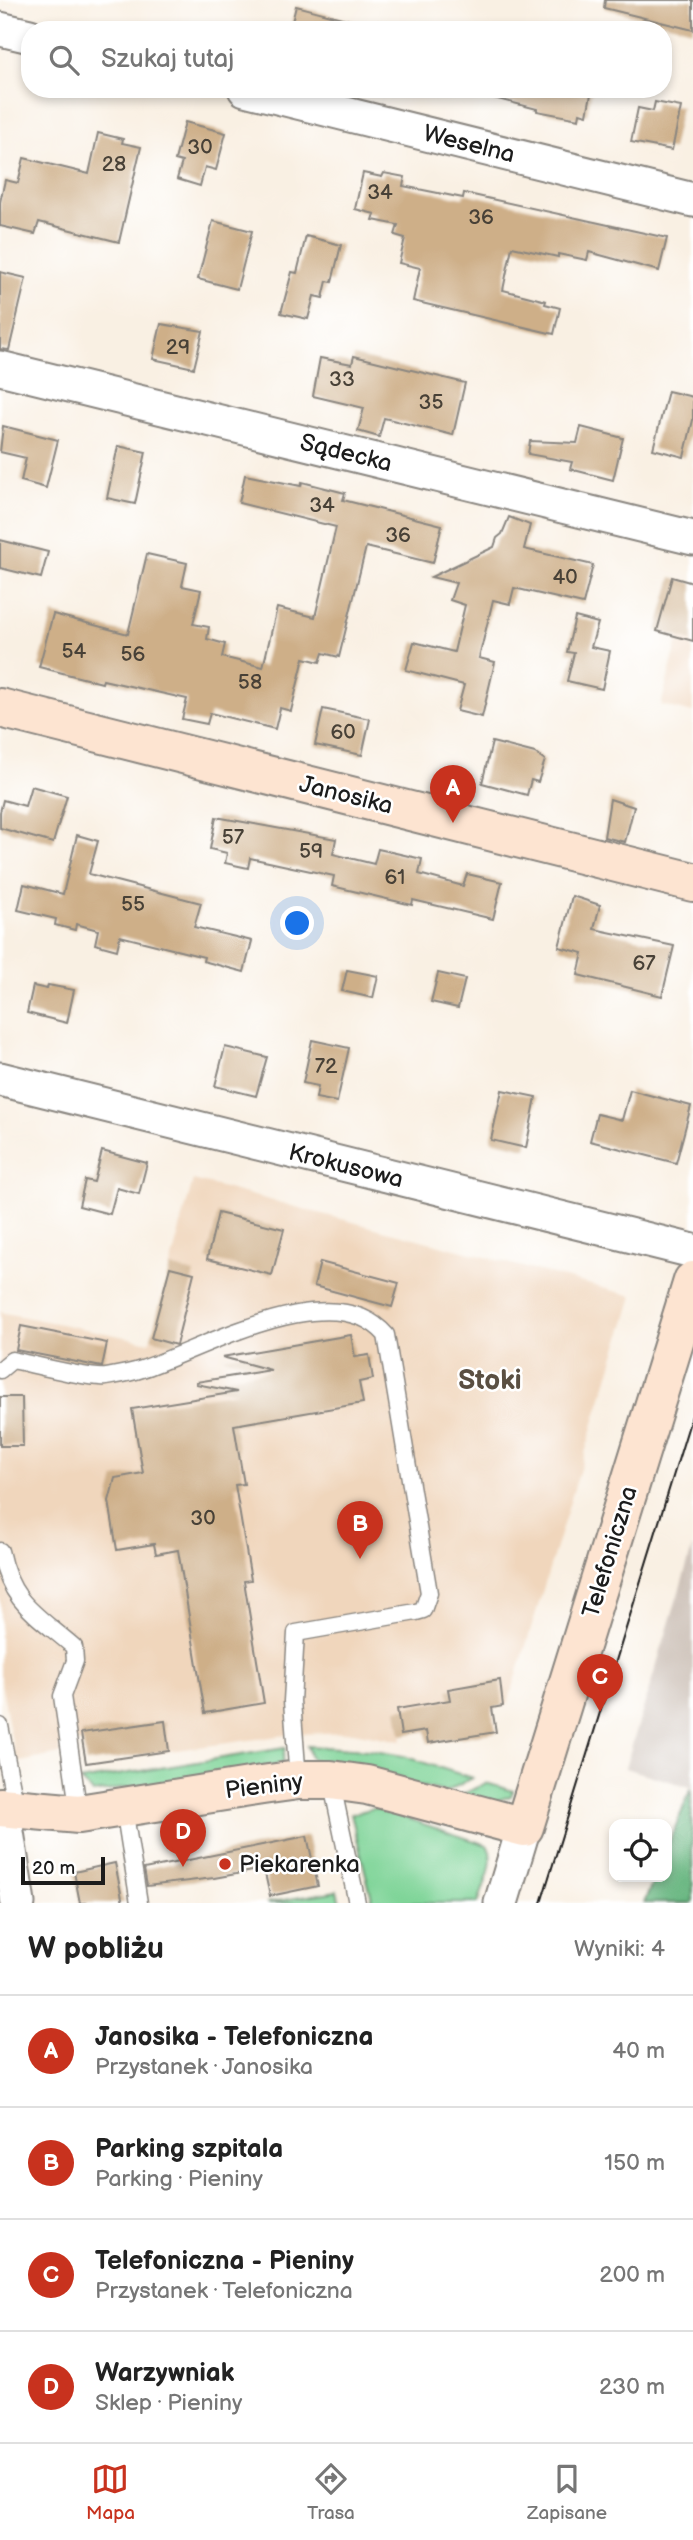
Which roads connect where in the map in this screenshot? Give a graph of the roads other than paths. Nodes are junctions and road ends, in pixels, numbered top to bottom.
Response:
1 (0, 29) edge
2 (21, 34) edge
3 (281, 98) edge
4 (693, 200) edge
5 (0, 368) edge
6 (693, 538) edge
7 (0, 708) edge
8 (693, 882) edge
9 (0, 1079) edge
10 (693, 1251) edge
11 (693, 1281) edge
12 (0, 1370) edge
13 (0, 1551) edge
14 (0, 1726) edge
15 (315, 1780) junction
16 (6, 1807) edge
17 (124, 1808) junction
18 (79, 1814) junction
19 (524, 1827) junction
20 (18, 1903) edge
21 (139, 1903) edge
22 (357, 1903) edge
23 (501, 1903) edge

1 - 2 street
3 - 4 street, Weselna
5 - 6 street, Sądecka
7 - 8 street, Janosika
9 - 10 street, Krokusowa
11 - 19 street, Telefoniczna
12 - 15 lane
13 - 18 lane
14 - 16 lane
15 - 17 street, Pieniny
15 - 19 street, Pieniny
15 - 22 lane
16 - 18 street, Pieniny
16 - 20 street
17 - 18 street, Pieniny
17 - 21 lane
19 - 23 street, Telefoniczna

